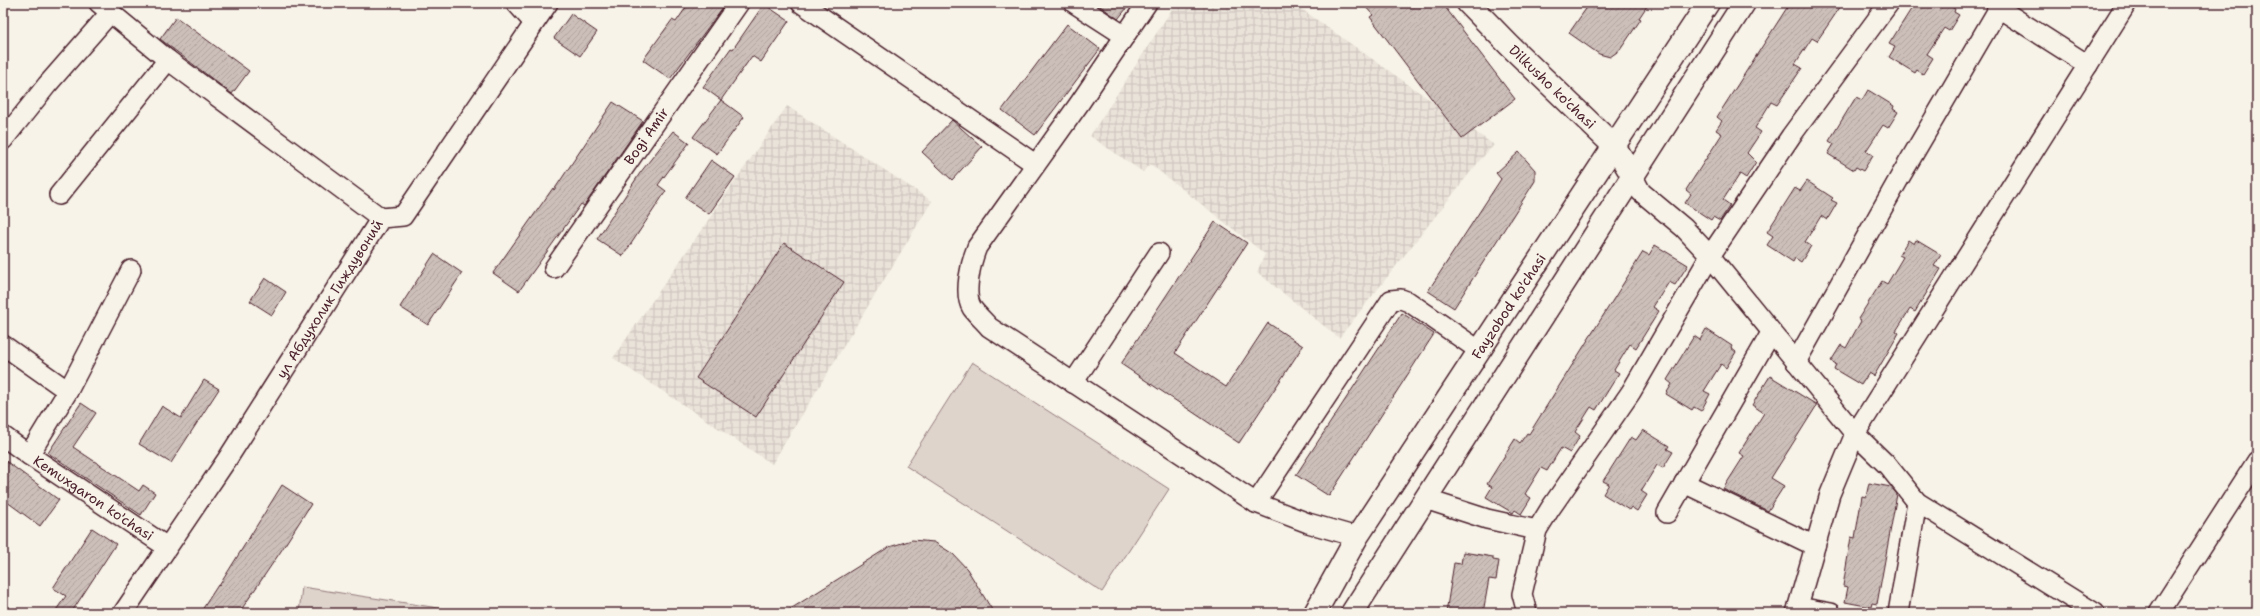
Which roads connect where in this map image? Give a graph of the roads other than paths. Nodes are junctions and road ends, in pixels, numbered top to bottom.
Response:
1 (516, 3) edge
2 (548, 3) edge
3 (739, 3) edge
4 (801, 3) edge
5 (1074, 3) edge
6 (1147, 3) edge
7 (1468, 3) edge
8 (1708, 3) edge
9 (1744, 3) edge
10 (1889, 3) edge
11 (2127, 3) edge
12 (1998, 5) edge
13 (105, 8) edge
14 (534, 23) junction
15 (1125, 36) junction
16 (168, 60) junction
17 (2088, 65) junction
18 (3, 140) edge
19 (1615, 147) junction
20 (1035, 164) junction
21 (1632, 175) junction
22 (59, 195) dead end
23 (381, 218) junction
24 (1158, 253) dead end
25 (1710, 256) junction
26 (554, 268) dead end
27 (131, 270) dead end
28 (1771, 332) junction
29 (3, 345) edge
30 (1480, 351) junction
31 (1796, 362) junction
32 (1073, 383) junction
33 (68, 391) junction
34 (1854, 434) junction
35 (3, 436) edge
36 (29, 455) junction
37 (2255, 469) edge
38 (1684, 483) junction
39 (1425, 499) junction
40 (1917, 502) junction
41 (1256, 503) junction
42 (1667, 513) dead end
43 (1537, 530) junction
44 (1357, 537) junction
45 (1815, 546) junction
46 (167, 547) junction
47 (1797, 610) edge
48 (124, 613) edge
49 (1315, 613) edge
50 (1352, 613) edge
51 (1527, 613) edge
52 (1831, 613) edge
53 (1898, 613) edge
54 (2095, 613) edge
55 (2158, 613) edge

1 - 14 street
2 - 14 street, ул Абдухолик Гиждувоний
3 - 26 street
4 - 20 street
5 - 15 street
6 - 15 street
7 - 19 main road, Dilkusho ko'chasi
8 - 19 main road, Fayzobod ko'chasi
9 - 21 main road
10 - 25 street
11 - 17 street
12 - 17 street
12 - 31 street
13 - 16 street
13 - 18 street
14 - 23 street, ул Абдухолик Гиждувоний
15 - 20 street
16 - 22 street
16 - 23 street
17 - 34 street
19 - 21 main road, Dilkusho ko'chasi
19 - 30 main road, Fayzobod ko'chasi
20 - 32 street
21 - 25 street
21 - 39 main road
23 - 46 street, ул Абдухолик Гиждувоний
24 - 32 street
25 - 28 street
25 - 43 street
27 - 33 street, Kemuxgaron ko'chasi
28 - 31 street
28 - 38 street
29 - 33 street
30 - 41 street
30 - 44 main road, Fayzobod ko'chasi
31 - 34 street
32 - 41 street
33 - 36 street, Kemuxgaron ko'chasi
34 - 40 street
34 - 45 street
35 - 36 street
36 - 46 street, Kemuxgaron ko'chasi
37 - 55 street
38 - 42 street
38 - 45 street
39 - 43 street
39 - 50 main road
40 - 53 street
40 - 54 street
41 - 44 street
43 - 51 street
44 - 49 main road, Fayzobod ko'chasi
45 - 47 street
46 - 48 street, ул Абдухолик Гиждувоний
47 - 52 street

